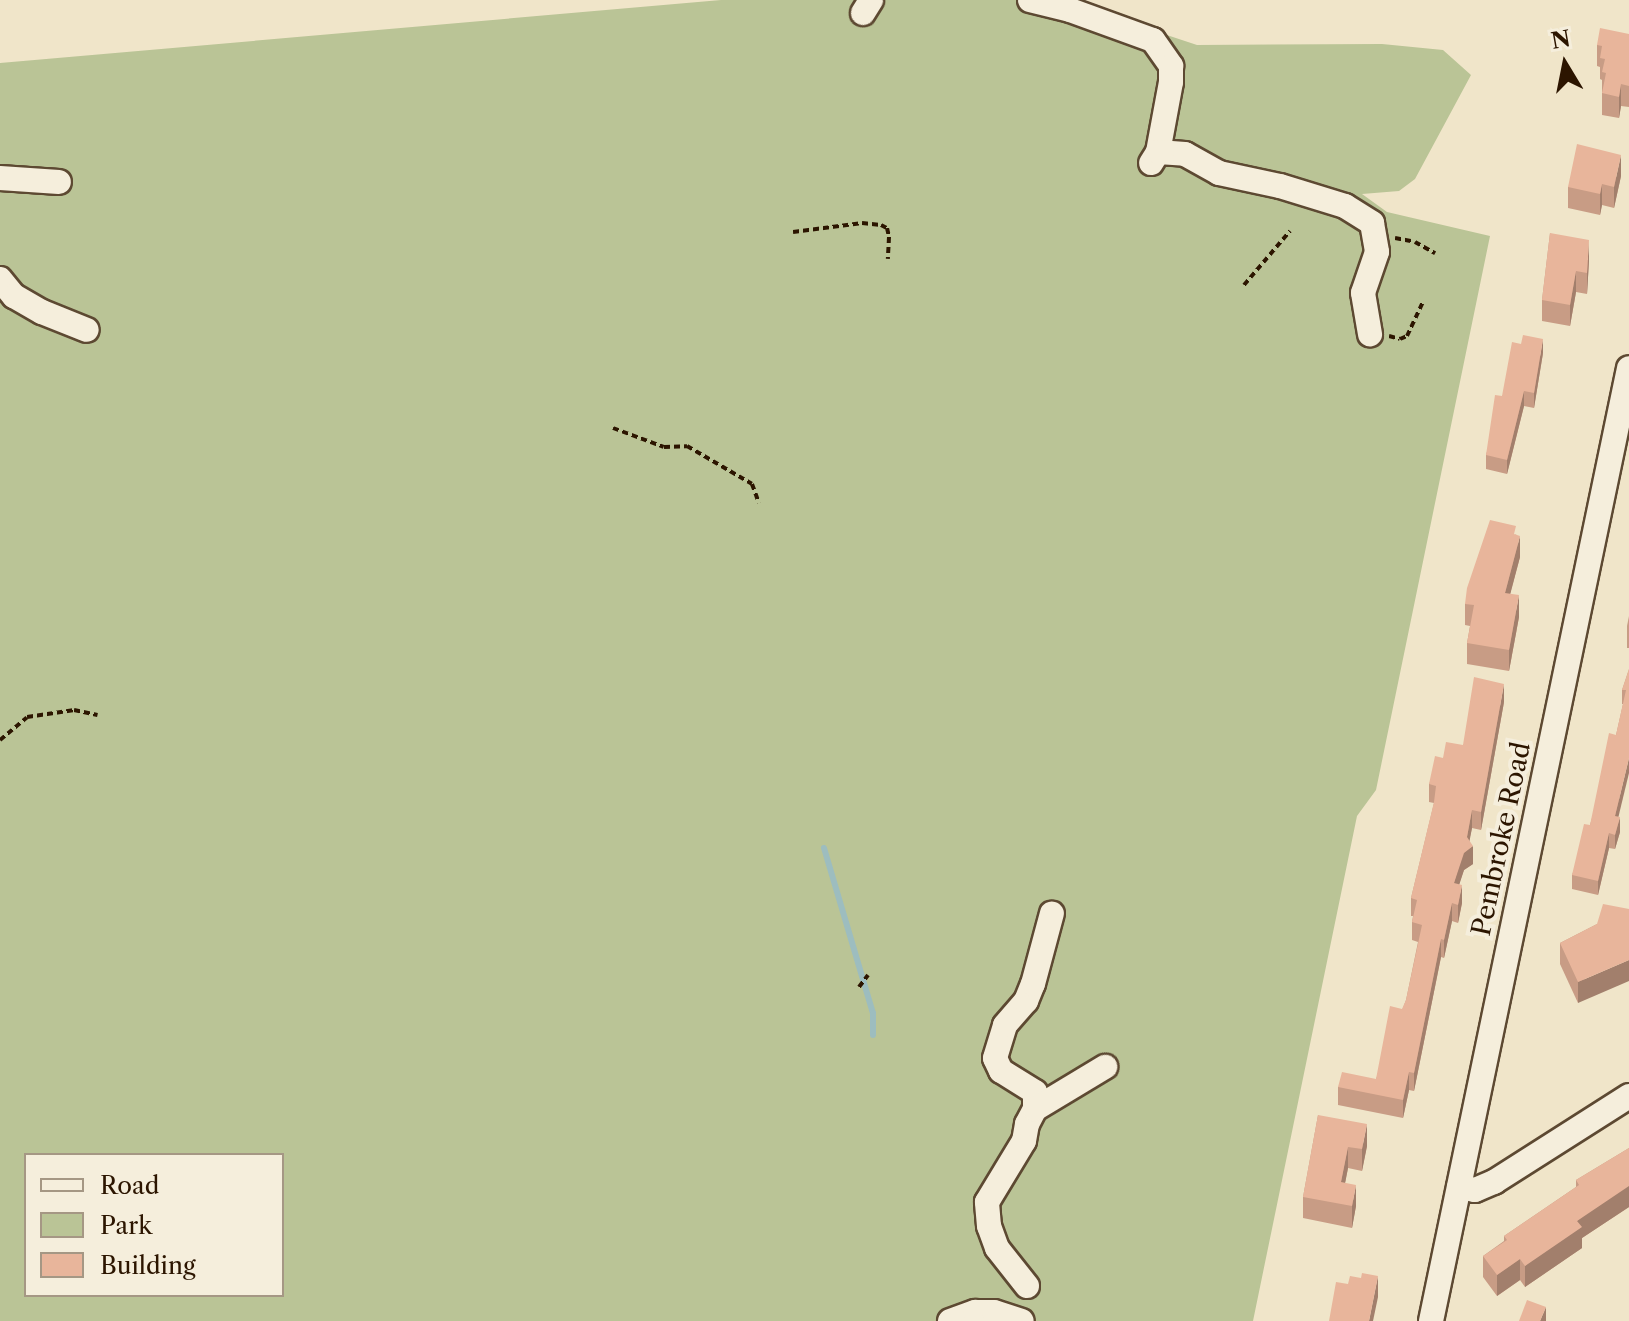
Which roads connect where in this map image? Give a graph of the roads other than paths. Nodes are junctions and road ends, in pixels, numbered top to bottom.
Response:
1 (1030, 0) edge
2 (0, 178) edge
3 (59, 182) dead end
4 (0, 279) edge
5 (1369, 327) road end
6 (87, 330) dead end
7 (1629, 368) edge
8 (1052, 913) dead end
9 (1105, 1067) dead end
10 (1629, 1096) edge
11 (1035, 1109) junction
12 (1459, 1187) junction
13 (1027, 1286) dead end
14 (950, 1321) edge
15 (1022, 1321) edge
16 (1431, 1321) edge

1 - 5 street
2 - 3 street
4 - 6 street
7 - 12 street, Pembroke Road
8 - 11 street
9 - 11 street
10 - 12 street
11 - 13 street
12 - 16 street, Pembroke Road
14 - 15 street

